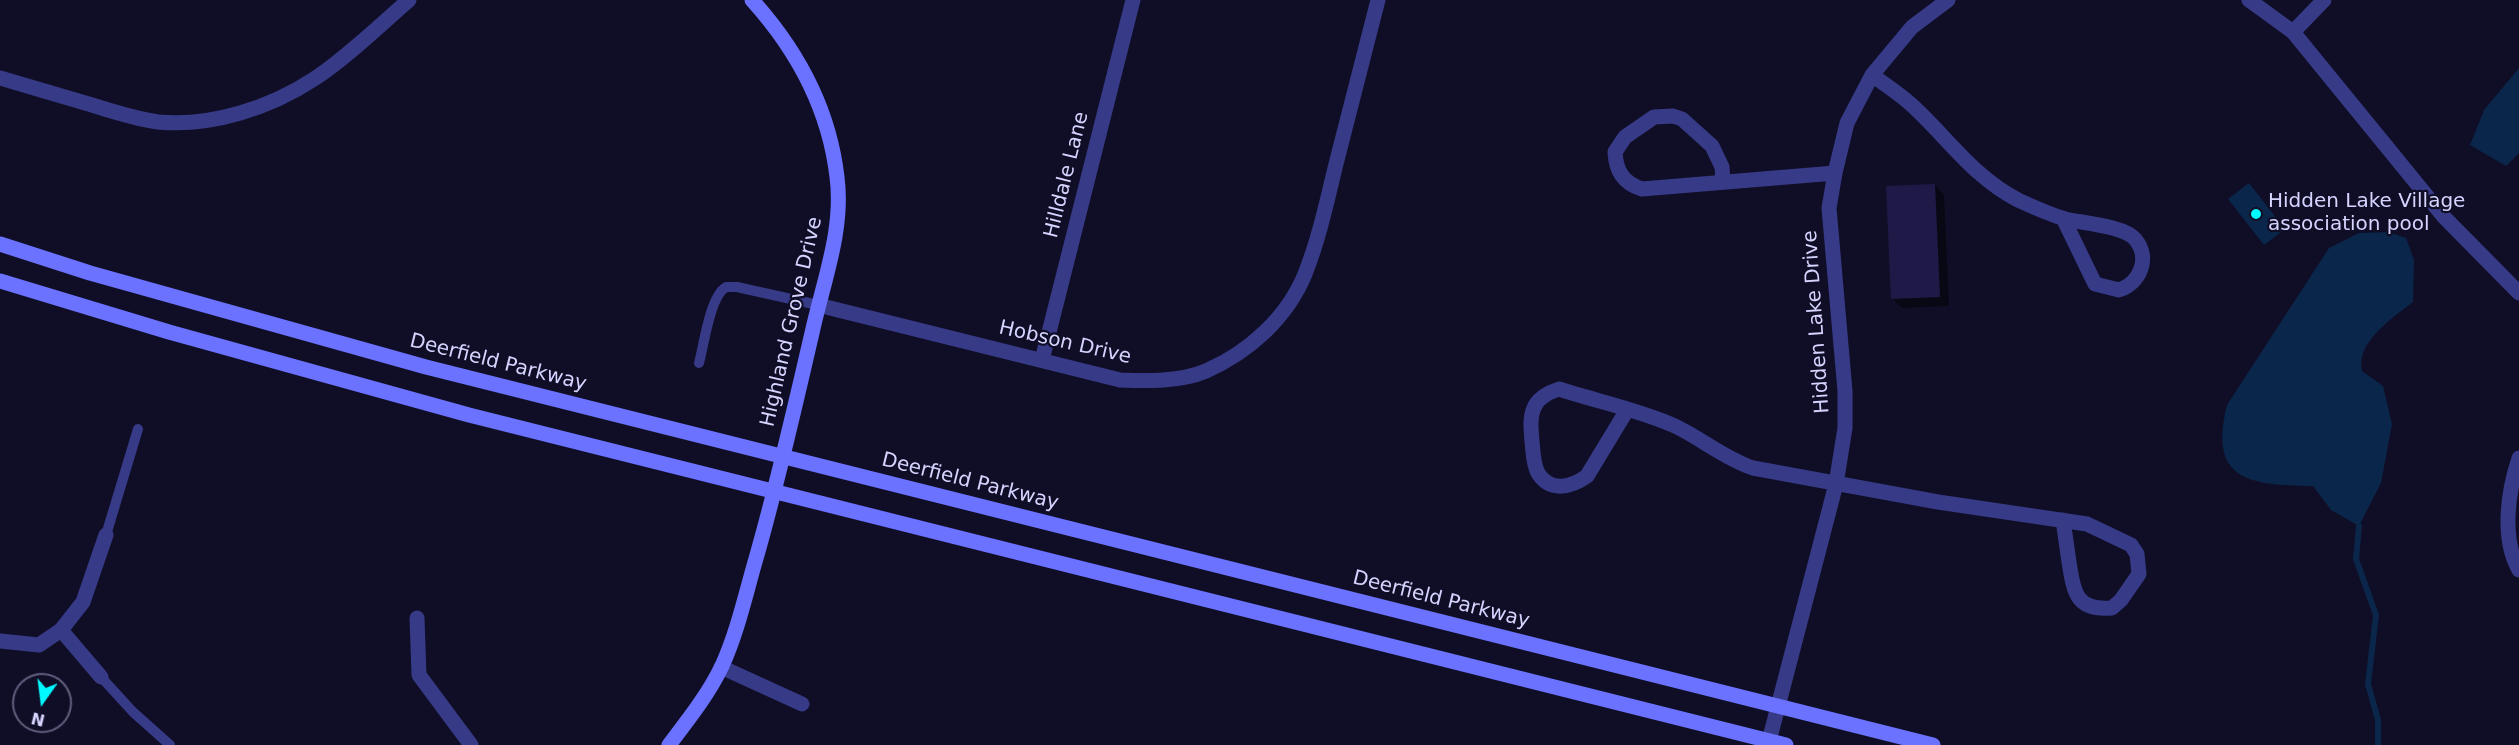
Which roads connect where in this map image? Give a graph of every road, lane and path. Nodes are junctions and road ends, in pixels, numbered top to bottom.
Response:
1 (409, 0) edge
2 (1133, 0) edge
3 (1378, 0) edge
4 (1948, 0) edge
5 (2249, 0) edge
6 (2324, 0) edge
7 (757, 2) edge
8 (2293, 32) junction
9 (1872, 75) junction
10 (0, 78) edge
11 (1835, 173) junction
12 (1723, 182) junction
13 (2063, 218) junction
14 (0, 243) edge
15 (0, 281) edge
16 (2519, 293) edge
17 (818, 305) junction
18 (1042, 360) junction
19 (699, 363) dead end
20 (1627, 410) junction
21 (138, 429) dead end
22 (783, 457) junction
23 (2519, 458) edge
24 (1836, 484) junction
25 (774, 491) junction
26 (2063, 520) junction
27 (106, 535) joint
28 (2519, 570) edge
29 (417, 618) dead end
30 (61, 630) junction
31 (0, 641) edge
32 (721, 666) junction
33 (101, 677) joint
34 (802, 704) dead end
35 (1778, 706) junction
36 (1769, 743) edge
37 (170, 745) edge
38 (471, 745) edge
39 (669, 745) edge
40 (1786, 745) edge
41 (1933, 745) edge

1 - 10 street
2 - 18 street, Hilldale Lane
3 - 18 street, Hobson Drive
4 - 9 street, Hidden Lake Drive
5 - 8 street
6 - 8 street
7 - 17 main road, Highland Grove Drive
8 - 16 street
9 - 11 street, Hidden Lake Drive
9 - 13 street
11 - 12 street
11 - 24 street, Hidden Lake Drive
12 - 12 street
13 - 13 street
14 - 22 main road, Deerfield Parkway
15 - 25 main road
17 - 18 street, Hobson Drive
17 - 19 lane
17 - 22 main road, Highland Grove Drive
20 - 20 street
20 - 24 street
21 - 27 lane
22 - 25 main road, Highland Grove Drive
22 - 35 main road, Deerfield Parkway
23 - 28 street
24 - 26 street
24 - 35 street, Hidden Lake Drive
25 - 32 main road, Highland Grove Drive
25 - 36 main road
26 - 26 street
27 - 30 street
29 - 38 street
30 - 31 street
30 - 33 street
32 - 34 street
32 - 39 main road, Highland Grove Drive
33 - 37 lane
35 - 36 street, Hidden Lake Drive
35 - 41 main road, Deerfield Parkway
36 - 40 main road

